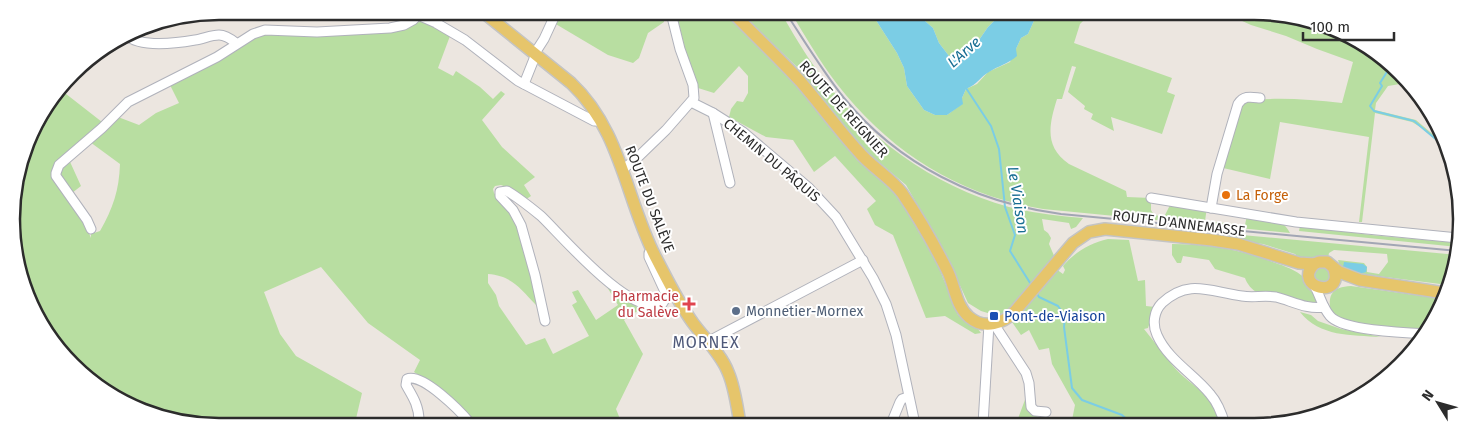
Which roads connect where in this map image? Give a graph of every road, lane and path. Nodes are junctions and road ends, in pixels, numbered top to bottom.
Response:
1 (412, 20) edge
2 (428, 20) edge
3 (497, 20) edge
4 (552, 20) edge
5 (673, 20) edge
6 (740, 20) edge
7 (133, 40) edge
8 (236, 43) junction
9 (536, 54) junction
10 (524, 84) junction
11 (1260, 98) dead end
12 (691, 102) junction
13 (713, 113) junction
14 (601, 121) junction
15 (623, 169) junction
16 (730, 183) dead end
17 (1151, 198) dead end
18 (1212, 208) junction
19 (91, 229) dead end
20 (1452, 237) edge
21 (653, 251) junction
22 (1283, 259) junction
23 (863, 260) junction
24 (1314, 264) junction
25 (1334, 269) junction
26 (1360, 280) junction
27 (1312, 281) junction
28 (1332, 284) junction
29 (1439, 292) edge
30 (1324, 307) junction
31 (545, 321) dead end
32 (996, 323) junction
33 (1417, 333) edge
34 (707, 342) junction
35 (908, 397) junction
36 (1046, 412) dead end
37 (419, 418) edge
38 (466, 418) edge
39 (739, 418) edge
40 (893, 418) edge
41 (913, 418) edge
42 (984, 418) edge
43 (1223, 418) edge

1 - 8 street
2 - 10 street
3 - 9 main road, ROUTE DU SALÈVE
4 - 9 street
5 - 12 street
6 - 32 main road, ROUTE DE REIGNIER
7 - 8 street
8 - 19 street
9 - 10 street
9 - 14 main road, ROUTE DU SALÈVE
10 - 14 street
11 - 18 street
12 - 13 street, CHEMIN DU PÂQUIS
12 - 15 street
13 - 16 street
13 - 23 street, CHEMIN DU PÂQUIS
14 - 15 main road, ROUTE DU SALÈVE
15 - 21 main road, ROUTE DU SALÈVE
17 - 18 street, ROUTE D'ANNEMASSE
18 - 20 street, ROUTE D'ANNEMASSE
21 - 31 street
21 - 34 main road, ROUTE DU SALÈVE
22 - 24 main road, ROUTE D'ANNEMASSE
22 - 27 main road, ROUTE D'ANNEMASSE
22 - 32 main road, ROUTE D'ANNEMASSE
23 - 34 street
23 - 35 street, CHEMIN DU PÂQUIS
24 - 25 main road, ROUTE D'ANNEMASSE
24 - 27 main road
25 - 26 main road, ROUTE D'ANNEMASSE
25 - 28 main road
26 - 28 main road, ROUTE D'ANNEMASSE
26 - 29 main road, ROUTE D'ANNEMASSE
27 - 28 main road, ROUTE D'ANNEMASSE
27 - 30 street
28 - 30 street
30 - 33 street
30 - 43 street
32 - 36 street
32 - 42 street
34 - 39 main road, ROUTE DU SALÈVE
35 - 40 street
35 - 41 street, CHEMIN DU PÂQUIS
37 - 38 street

